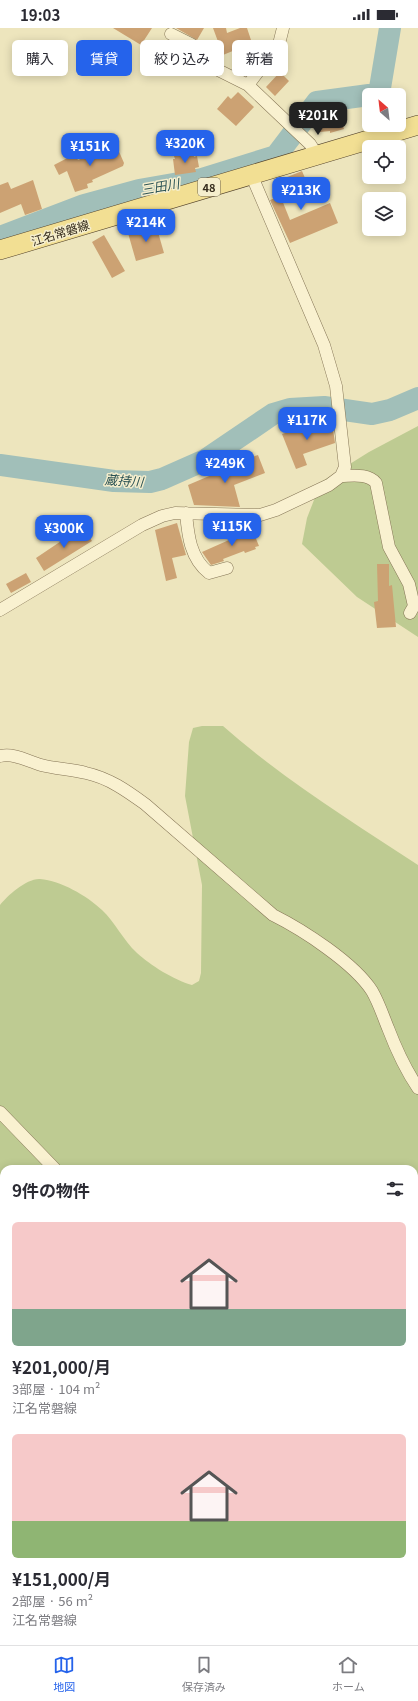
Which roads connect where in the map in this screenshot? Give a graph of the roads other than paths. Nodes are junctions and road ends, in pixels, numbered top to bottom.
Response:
1 (283, 28) edge
2 (171, 34) dead end
3 (248, 85) junction
4 (418, 125) edge
5 (316, 155) junction
6 (251, 174) junction
7 (0, 250) edge
8 (341, 476) junction
9 (186, 513) junction
10 (227, 568) dead end
11 (0, 610) edge
12 (410, 613) dead end
13 (0, 756) edge
14 (418, 1088) edge
15 (0, 1112) edge
16 (51, 1165) edge

1 - 3 street
2 - 3 street
3 - 5 street
4 - 5 main road, 江名常磐線 / 48
5 - 6 main road, 江名常磐線 / 48
6 - 7 main road, 江名常磐線 / 48
6 - 8 street
8 - 9 street
8 - 12 street
9 - 10 street
9 - 11 street
13 - 14 street
15 - 16 street

